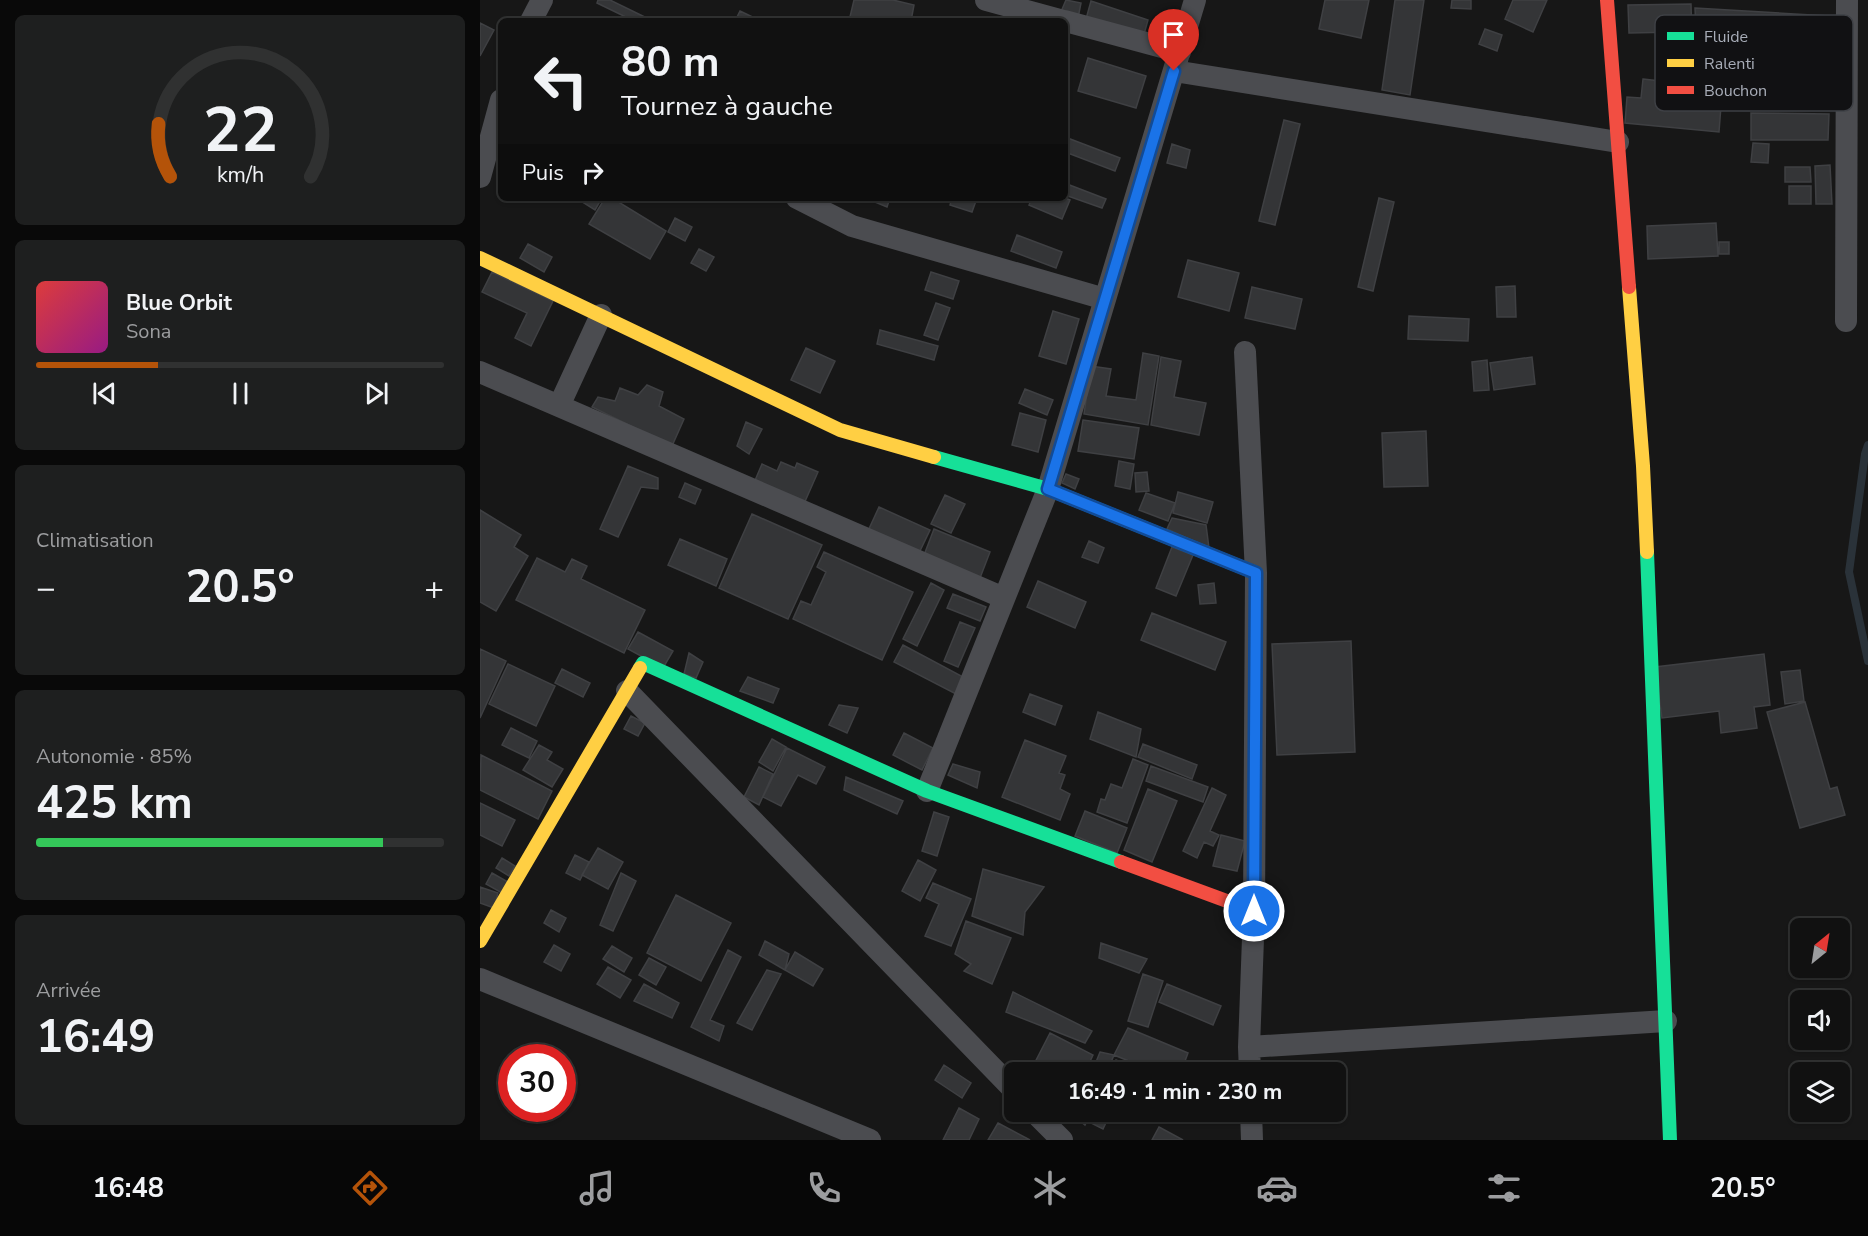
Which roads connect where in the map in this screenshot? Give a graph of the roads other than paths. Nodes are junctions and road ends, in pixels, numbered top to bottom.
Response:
1 (542, 0) edge
2 (986, 0) edge
3 (1195, 0) edge
4 (1607, 0) edge
5 (1848, 0) edge
6 (1848, 15) edge
7 (533, 18) edge
8 (1054, 18) edge
9 (1068, 22) edge
10 (1177, 62) junction
11 (498, 111) edge
12 (1847, 111) edge
13 (1618, 142) junction
14 (480, 177) edge
15 (803, 201) edge
16 (480, 258) edge
17 (1105, 299) junction
18 (601, 315) junction
19 (1846, 321) dead end
20 (1245, 352) dead end
21 (480, 372) edge
22 (559, 406) junction
23 (1048, 489) junction
24 (1256, 573) junction
25 (1004, 598) junction
26 (627, 691) junction
27 (927, 791) junction
28 (1254, 911) junction
29 (480, 941) edge
30 (480, 979) edge
31 (1666, 1021) junction
32 (1249, 1047) junction
33 (1250, 1062) edge
34 (1004, 1080) edge
35 (1044, 1122) edge
36 (1251, 1122) edge
37 (870, 1140) edge
38 (1062, 1140) edge
39 (1252, 1140) edge
40 (1670, 1140) edge

1 - 7 street
2 - 8 street
3 - 10 street
4 - 13 street
5 - 6 street
9 - 10 street
10 - 13 street
10 - 17 street
11 - 14 street
12 - 19 street
13 - 31 street
15 - 17 street
16 - 18 street
17 - 23 street
18 - 22 street
18 - 23 street
20 - 24 street
21 - 22 street
22 - 25 street
23 - 24 street
23 - 25 street
24 - 28 street
25 - 27 street
26 - 27 street
26 - 29 street
26 - 34 street
27 - 28 street
28 - 32 street
30 - 37 street
31 - 32 street
31 - 40 street
32 - 33 street
35 - 38 street
36 - 39 street

